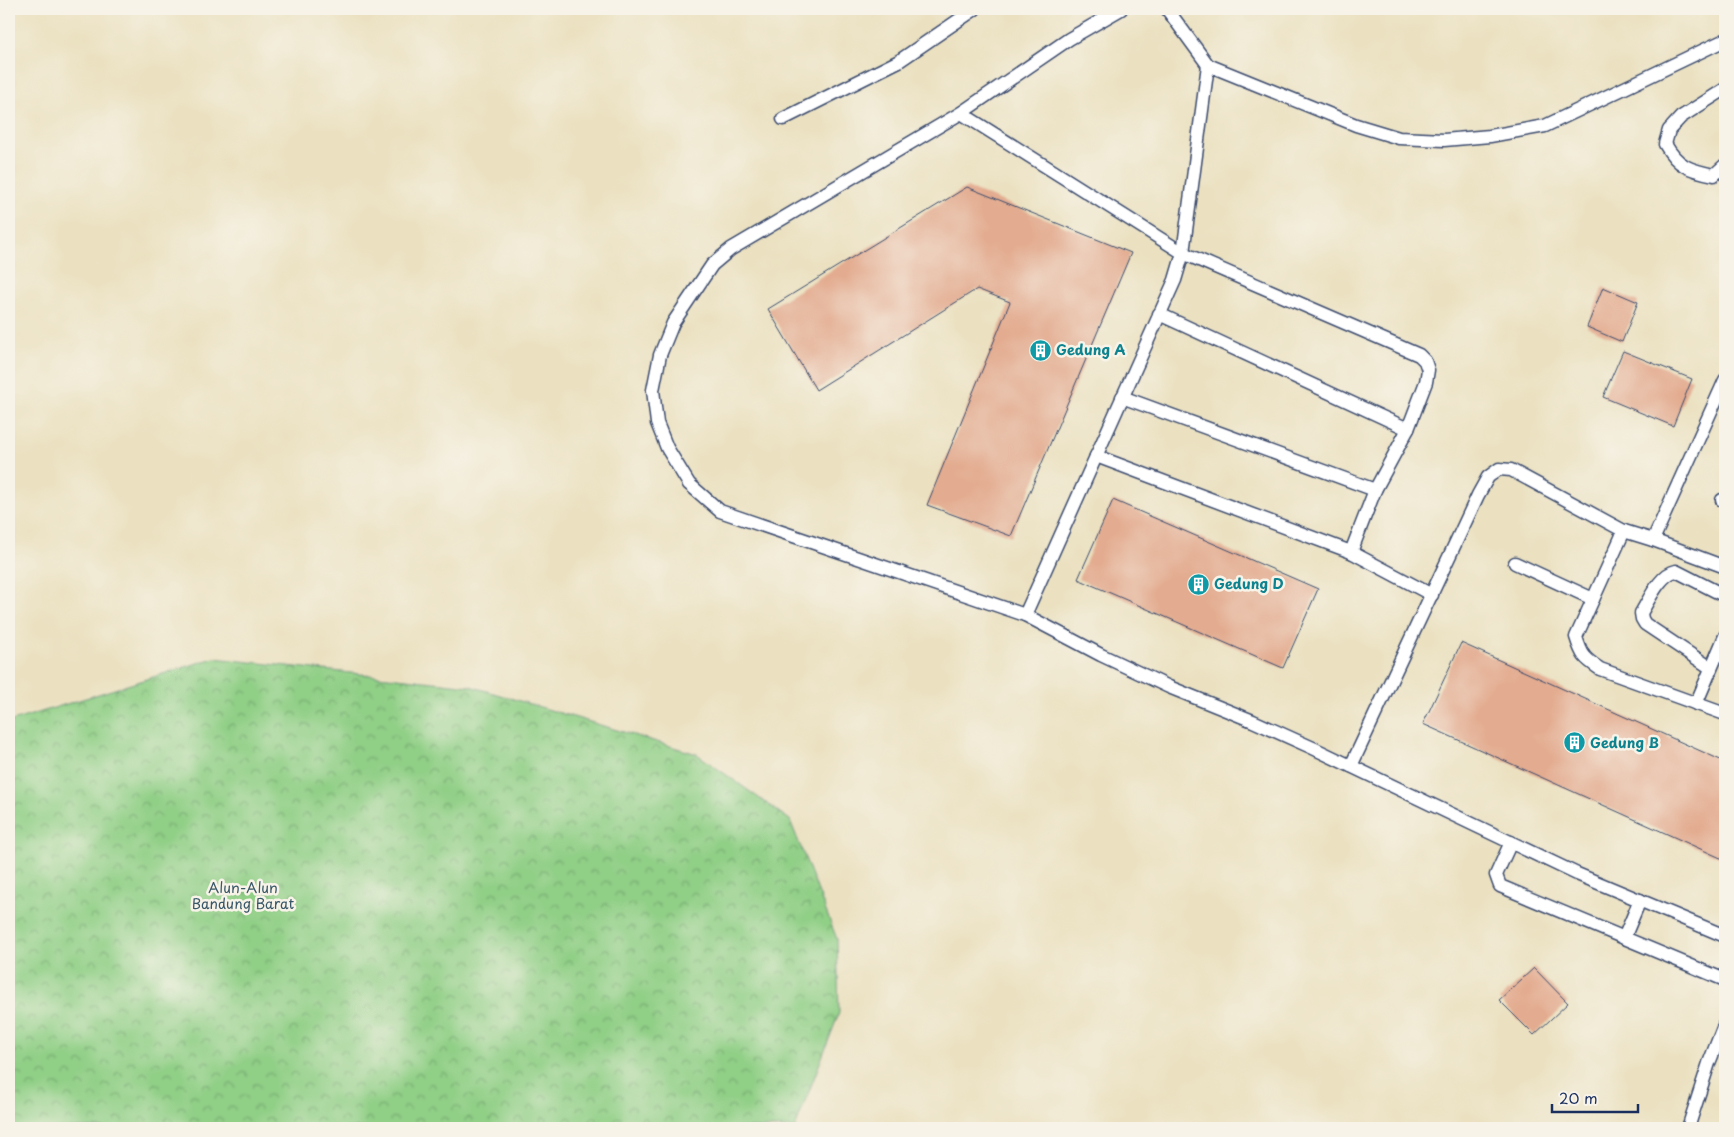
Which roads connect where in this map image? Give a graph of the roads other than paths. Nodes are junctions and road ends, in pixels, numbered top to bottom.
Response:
1 (975, 9) edge
2 (1121, 9) edge
3 (1168, 9) edge
4 (1725, 40) edge
5 (1208, 65) junction
6 (1725, 89) edge
7 (961, 113) junction
8 (783, 119) dead end
9 (1725, 165) edge
10 (1183, 253) junction
11 (1159, 314) junction
12 (1725, 380) edge
13 (1122, 397) junction
14 (1408, 429) junction
15 (1096, 456) junction
16 (1375, 490) junction
17 (1624, 531) junction
18 (1653, 540) junction
19 (1351, 552) junction
20 (1515, 563) dead end
21 (1725, 567) edge
22 (1432, 595) junction
23 (1725, 596) edge
24 (1593, 599) junction
25 (1025, 615) junction
26 (1725, 636) edge
27 (1711, 668) junction
28 (1696, 704) junction
29 (1725, 714) edge
30 (1351, 766) junction
31 (1511, 842) junction
32 (1640, 900) junction
33 (1725, 936) edge
34 (1624, 938) junction
35 (1725, 980) edge
36 (1725, 1023) edge
37 (1688, 1128) edge

1 - 8 lane
2 - 7 lane
3 - 5 lane
4 - 5 lane
5 - 10 lane
6 - 9 lane
7 - 10 lane
7 - 25 lane
10 - 11 lane
10 - 14 lane
11 - 13 lane
11 - 14 lane
12 - 18 lane
13 - 15 lane
13 - 16 lane
14 - 16 lane
15 - 19 lane
15 - 25 lane
16 - 19 lane
17 - 18 lane
17 - 22 lane
17 - 24 lane
18 - 21 lane
19 - 22 lane
20 - 24 lane
22 - 30 lane
23 - 27 lane
24 - 28 lane
25 - 30 lane
26 - 27 lane
27 - 28 lane
28 - 29 lane
30 - 31 lane
31 - 32 lane
31 - 34 lane
32 - 33 lane
32 - 34 lane
34 - 35 lane
36 - 37 lane

